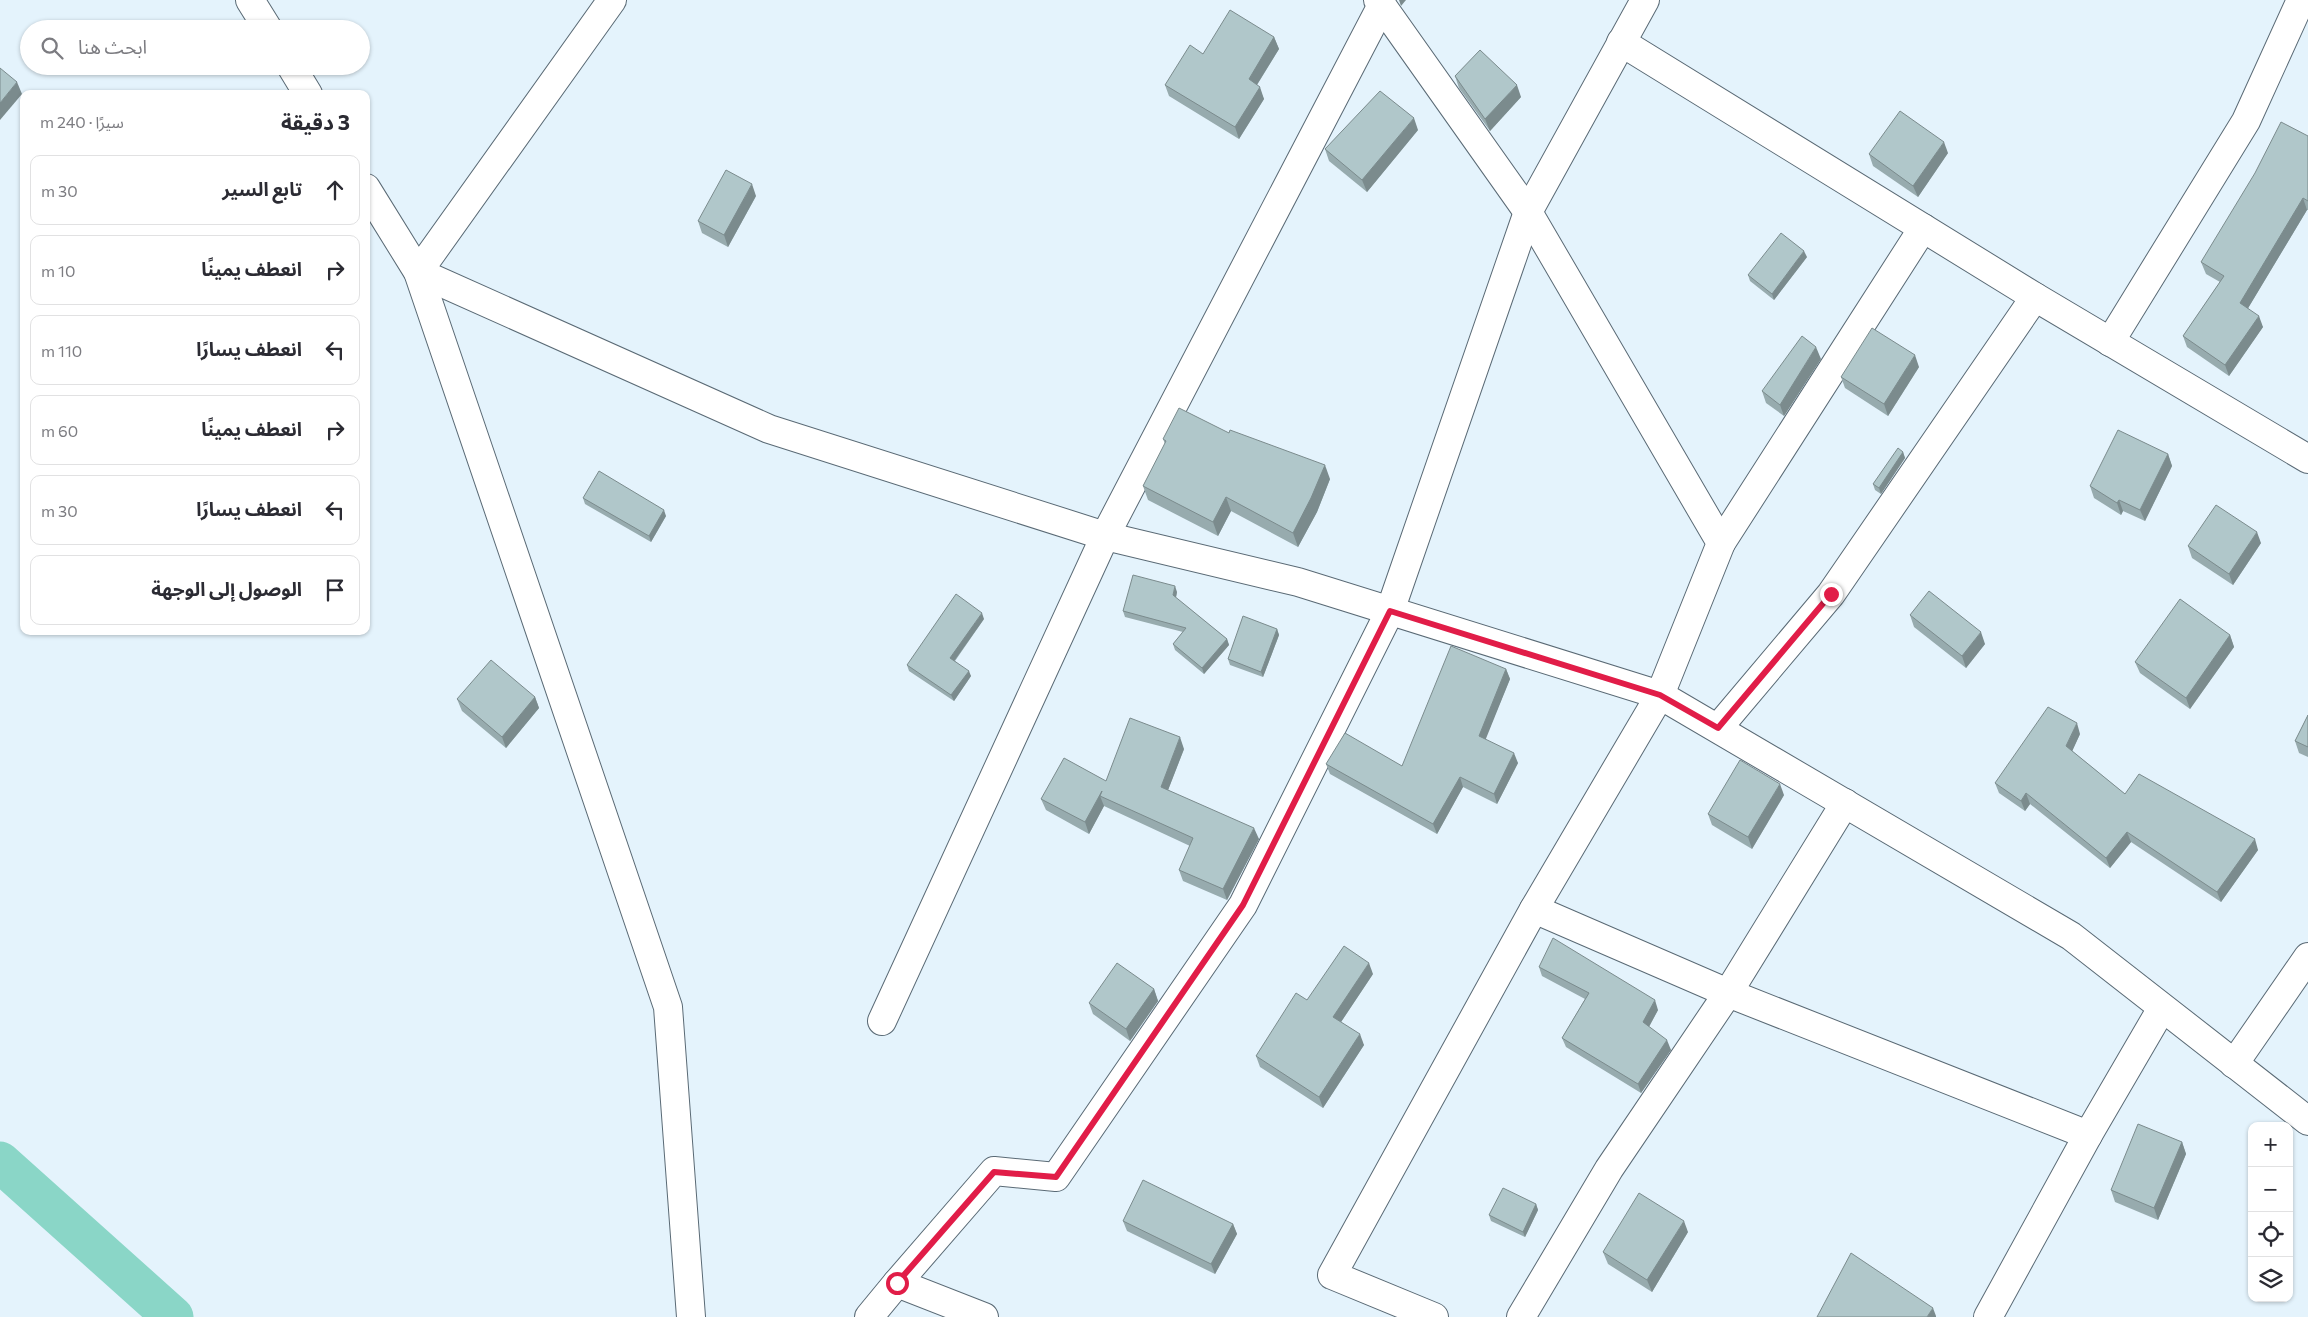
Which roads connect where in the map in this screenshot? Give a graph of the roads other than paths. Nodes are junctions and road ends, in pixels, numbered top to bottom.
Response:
1 (250, 0) edge
2 (612, 0) edge
3 (1645, 0) edge
4 (2301, 0) edge
5 (1380, 2) edge
6 (262, 20) edge
7 (1621, 42) junction
8 (296, 75) edge
9 (306, 90) edge
10 (370, 194) edge
11 (1528, 212) junction
12 (1923, 228) junction
13 (418, 272) junction
14 (2035, 297) junction
15 (2110, 342) junction
16 (2308, 459) edge
17 (1106, 536) junction
18 (1721, 543) junction
19 (1390, 611) junction
20 (1660, 695) junction
21 (1718, 728) junction
22 (1845, 804) junction
23 (1534, 908) junction
24 (2308, 957) edge
25 (1728, 993) junction
26 (2162, 1008) junction
27 (882, 1021) dead end
28 (2234, 1064) junction
29 (2308, 1121) edge
30 (2088, 1135) junction
31 (897, 1283) junction
32 (691, 1317) edge
33 (869, 1317) edge
34 (984, 1317) edge
35 (1434, 1317) edge
36 (1521, 1317) edge
37 (1988, 1317) edge

1 - 6 street
2 - 13 street
3 - 7 street
4 - 15 street
5 - 11 street
5 - 17 street
7 - 11 street
7 - 12 street
8 - 9 street
10 - 13 street
11 - 18 street
11 - 19 street
12 - 14 street
12 - 18 street
13 - 17 street
13 - 32 street
14 - 15 street
14 - 21 street
15 - 16 street
17 - 19 street
17 - 27 street
18 - 20 street
19 - 20 street
19 - 31 street
20 - 21 street
20 - 23 street
21 - 22 street
22 - 25 street
22 - 26 street
23 - 25 street
23 - 35 street
24 - 28 street
25 - 30 street
25 - 36 street
26 - 28 street
26 - 30 street
28 - 29 street
30 - 37 street
31 - 33 street
31 - 34 street

